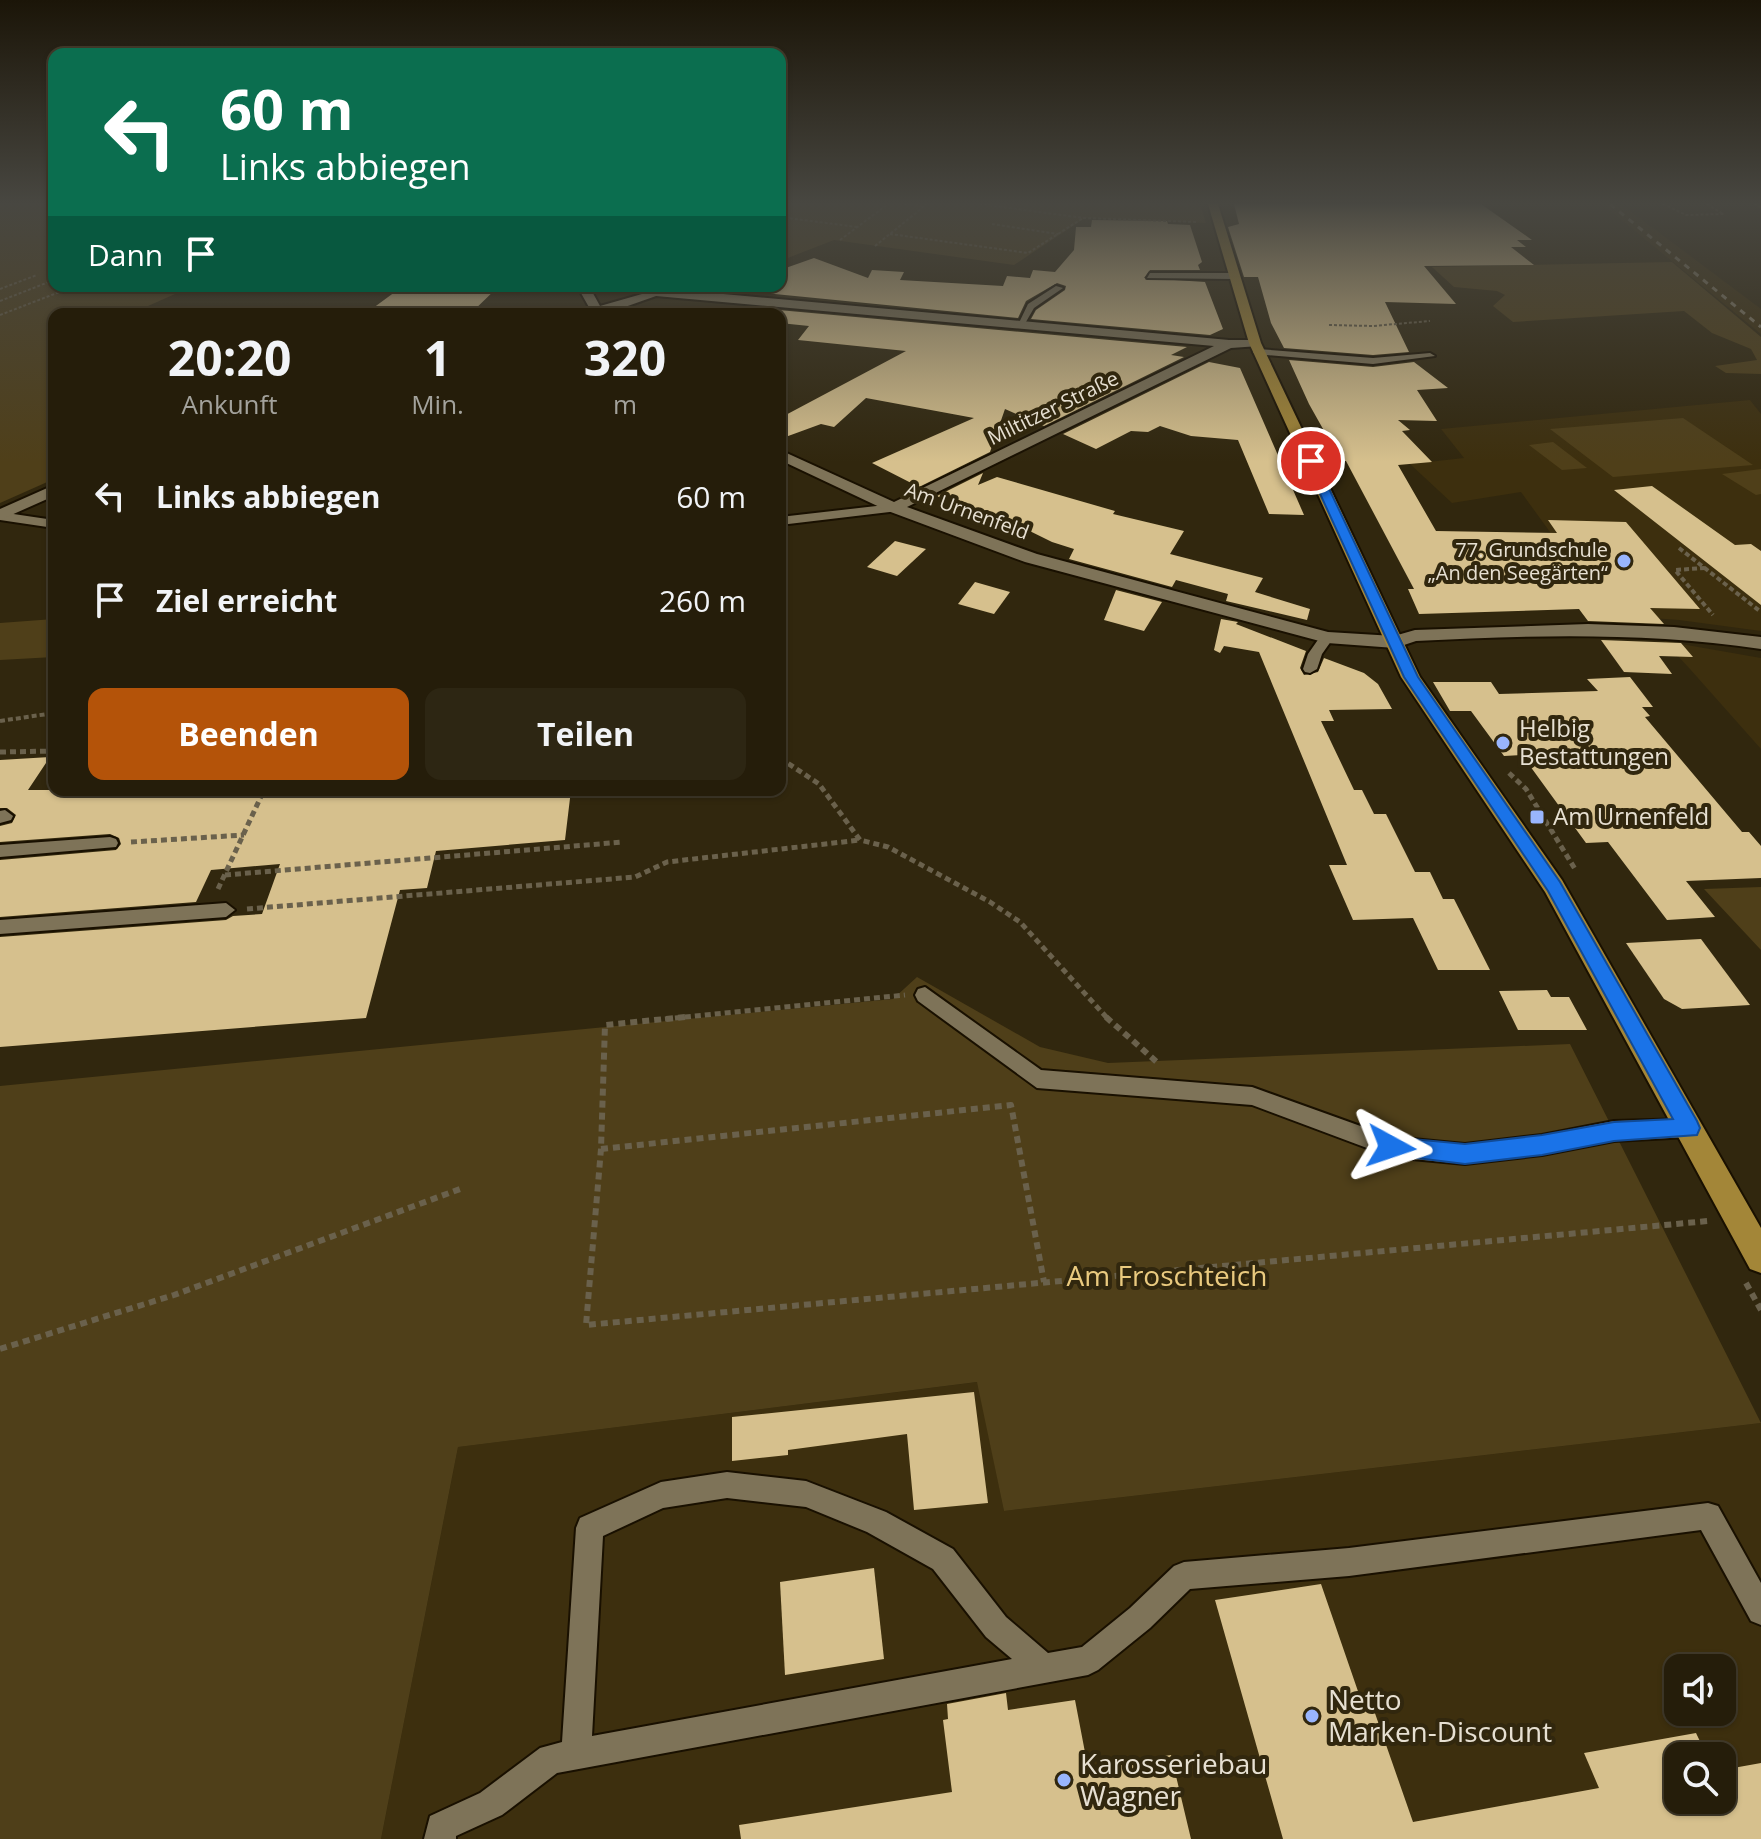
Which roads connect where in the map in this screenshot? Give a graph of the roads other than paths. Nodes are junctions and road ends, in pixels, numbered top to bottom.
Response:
1 (1056, 290) edge
2 (1237, 290) edge
3 (651, 292) edge
4 (657, 293) junction
5 (609, 308) edge
6 (1020, 325) junction
7 (1229, 344) junction
8 (1256, 348) junction
9 (1430, 356) dead end
10 (786, 457) edge
11 (48, 493) edge
12 (894, 508) junction
13 (0, 516) edge
14 (786, 520) edge
15 (48, 523) edge
16 (1327, 637) junction
17 (1395, 642) junction
18 (1761, 643) edge
19 (1310, 669) dead end
20 (110, 843) road end
21 (0, 851) edge
22 (217, 911) road end
23 (0, 927) edge
24 (925, 995) road end
25 (1689, 1128) junction
26 (1761, 1258) edge
27 (1761, 1611) edge
28 (1044, 1668) junction
29 (576, 1754) junction
30 (440, 1839) edge

1 - 6 lane
2 - 8 main road
3 - 4 street
4 - 5 street
4 - 6 street
6 - 7 street
7 - 8 street
7 - 12 street, Miltitzer Straße
8 - 9 lane
8 - 17 main road
10 - 12 street, Am Urnenfeld
11 - 13 street
12 - 14 lane
12 - 16 street, Am Urnenfeld
13 - 15 lane
16 - 17 street, Am Urnenfeld
16 - 19 lane
17 - 18 street, Am Urnenfeld
17 - 25 main road
20 - 21 lane
22 - 23 lane
24 - 25 lane
25 - 26 main road
27 - 28 lane
28 - 29 lane
28 - 29 lane
29 - 30 lane

